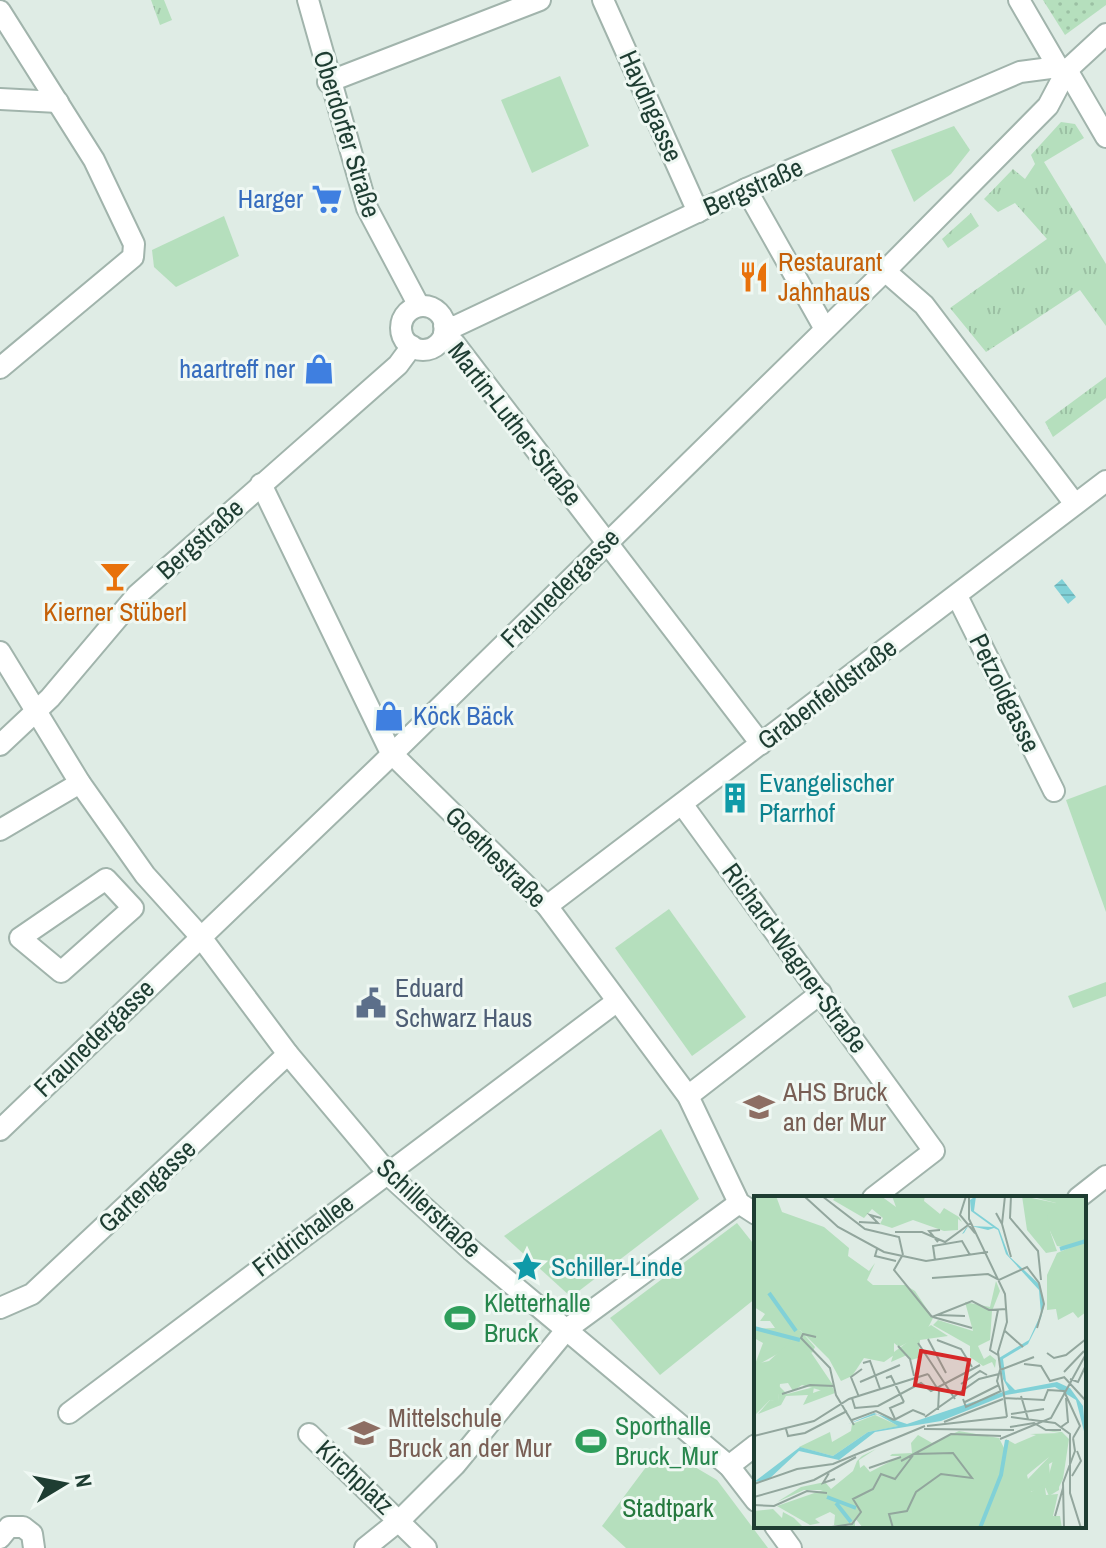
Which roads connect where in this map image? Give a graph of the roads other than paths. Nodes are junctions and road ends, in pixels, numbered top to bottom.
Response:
1 (308, 0) edge
2 (540, 0) edge
3 (603, 0) edge
4 (1019, 0) edge
5 (0, 11) edge
6 (1106, 34) edge
7 (1062, 68) junction
8 (328, 82) junction
9 (0, 99) edge
10 (58, 102) junction
11 (1106, 137) edge
12 (746, 189) junction
13 (698, 212) junction
14 (885, 271) junction
15 (419, 306) junction
16 (825, 329) junction
17 (444, 330) junction
18 (412, 346) junction
19 (0, 368) edge
20 (1106, 481) edge
21 (261, 484) junction
22 (1075, 504) junction
23 (605, 543) junction
24 (957, 596) junction
25 (0, 652) edge
26 (38, 709) junction
27 (761, 744) junction
28 (0, 745) edge
29 (391, 753) junction
30 (80, 783) junction
31 (1054, 791) dead end
32 (682, 804) junction
33 (0, 830) edge
34 (145, 875) junction
35 (121, 895) junction
36 (547, 906) junction
37 (200, 936) junction
38 (821, 993) junction
39 (616, 1002) junction
40 (288, 1054) junction
41 (688, 1096) junction
42 (0, 1130) edge
43 (387, 1172) junction
44 (1106, 1176) edge
45 (876, 1196) edge
46 (1081, 1196) edge
47 (747, 1209) edge
48 (0, 1308) edge
49 (567, 1329) junction
50 (69, 1413) dead end
51 (309, 1434) dead end
52 (754, 1447) edge
53 (729, 1466) junction
54 (754, 1498) edge
55 (400, 1520) junction
56 (3, 1528) edge
57 (776, 1528) edge
58 (34, 1548) edge
59 (365, 1548) edge
60 (426, 1548) edge
61 (791, 1548) edge

1 - 8 street, Oberdorfer Straße
2 - 8 street
3 - 13 street, Haydngasse
4 - 7 street
5 - 10 street
6 - 7 street, Fraunedergasse
7 - 11 street
7 - 12 street, Bergstraße
7 - 14 street, Fraunedergasse
8 - 15 street, Oberdorfer Straße
9 - 10 street
10 - 19 street
12 - 13 street, Bergstraße
12 - 16 street
13 - 17 street, Bergstraße
14 - 16 street, Fraunedergasse
14 - 22 street
15 - 17 street
15 - 18 street
16 - 23 street, Fraunedergasse
17 - 18 street
17 - 23 street, Martin-Luther-Straße
18 - 21 street, Bergstraße
20 - 22 street, Grabenfeldstraße
21 - 26 street, Bergstraße
21 - 29 street, Goethestraße
22 - 24 street, Grabenfeldstraße
23 - 27 street, Martin-Luther-Straße
23 - 29 street, Fraunedergasse
24 - 27 street, Grabenfeldstraße
24 - 31 street, Petzoldgasse
25 - 26 street, Schillerstraße
26 - 28 street, Bergstraße
26 - 30 street, Schillerstraße
27 - 32 street, Grabenfeldstraße
29 - 36 street, Goethestraße
29 - 37 street, Fraunedergasse
30 - 33 street
30 - 34 street, Schillerstraße
32 - 36 street, Grabenfeldstraße
32 - 38 street, Richard-Wagner-Straße
34 - 35 street
34 - 37 street, Schillerstraße
35 - 35 street
36 - 39 street, Goethestraße
37 - 40 street, Schillerstraße
37 - 42 street, Fraunedergasse
38 - 41 street
38 - 45 street, Richard-Wagner-Straße
39 - 41 street, Goethestraße
39 - 43 street, Fridrichallee
40 - 43 street, Schillerstraße
40 - 48 street, Gartengasse
41 - 47 street, Goethestraße
43 - 49 street, Schillerstraße
43 - 50 street, Fridrichallee
44 - 46 street
47 - 49 street
49 - 53 street, Schillerstraße
49 - 55 street
51 - 55 street, Kirchplatz
52 - 53 street
53 - 54 street, Schillerstraße
55 - 59 street, Kirchplatz
55 - 60 street, Kirchplatz
56 - 58 street
57 - 61 street

